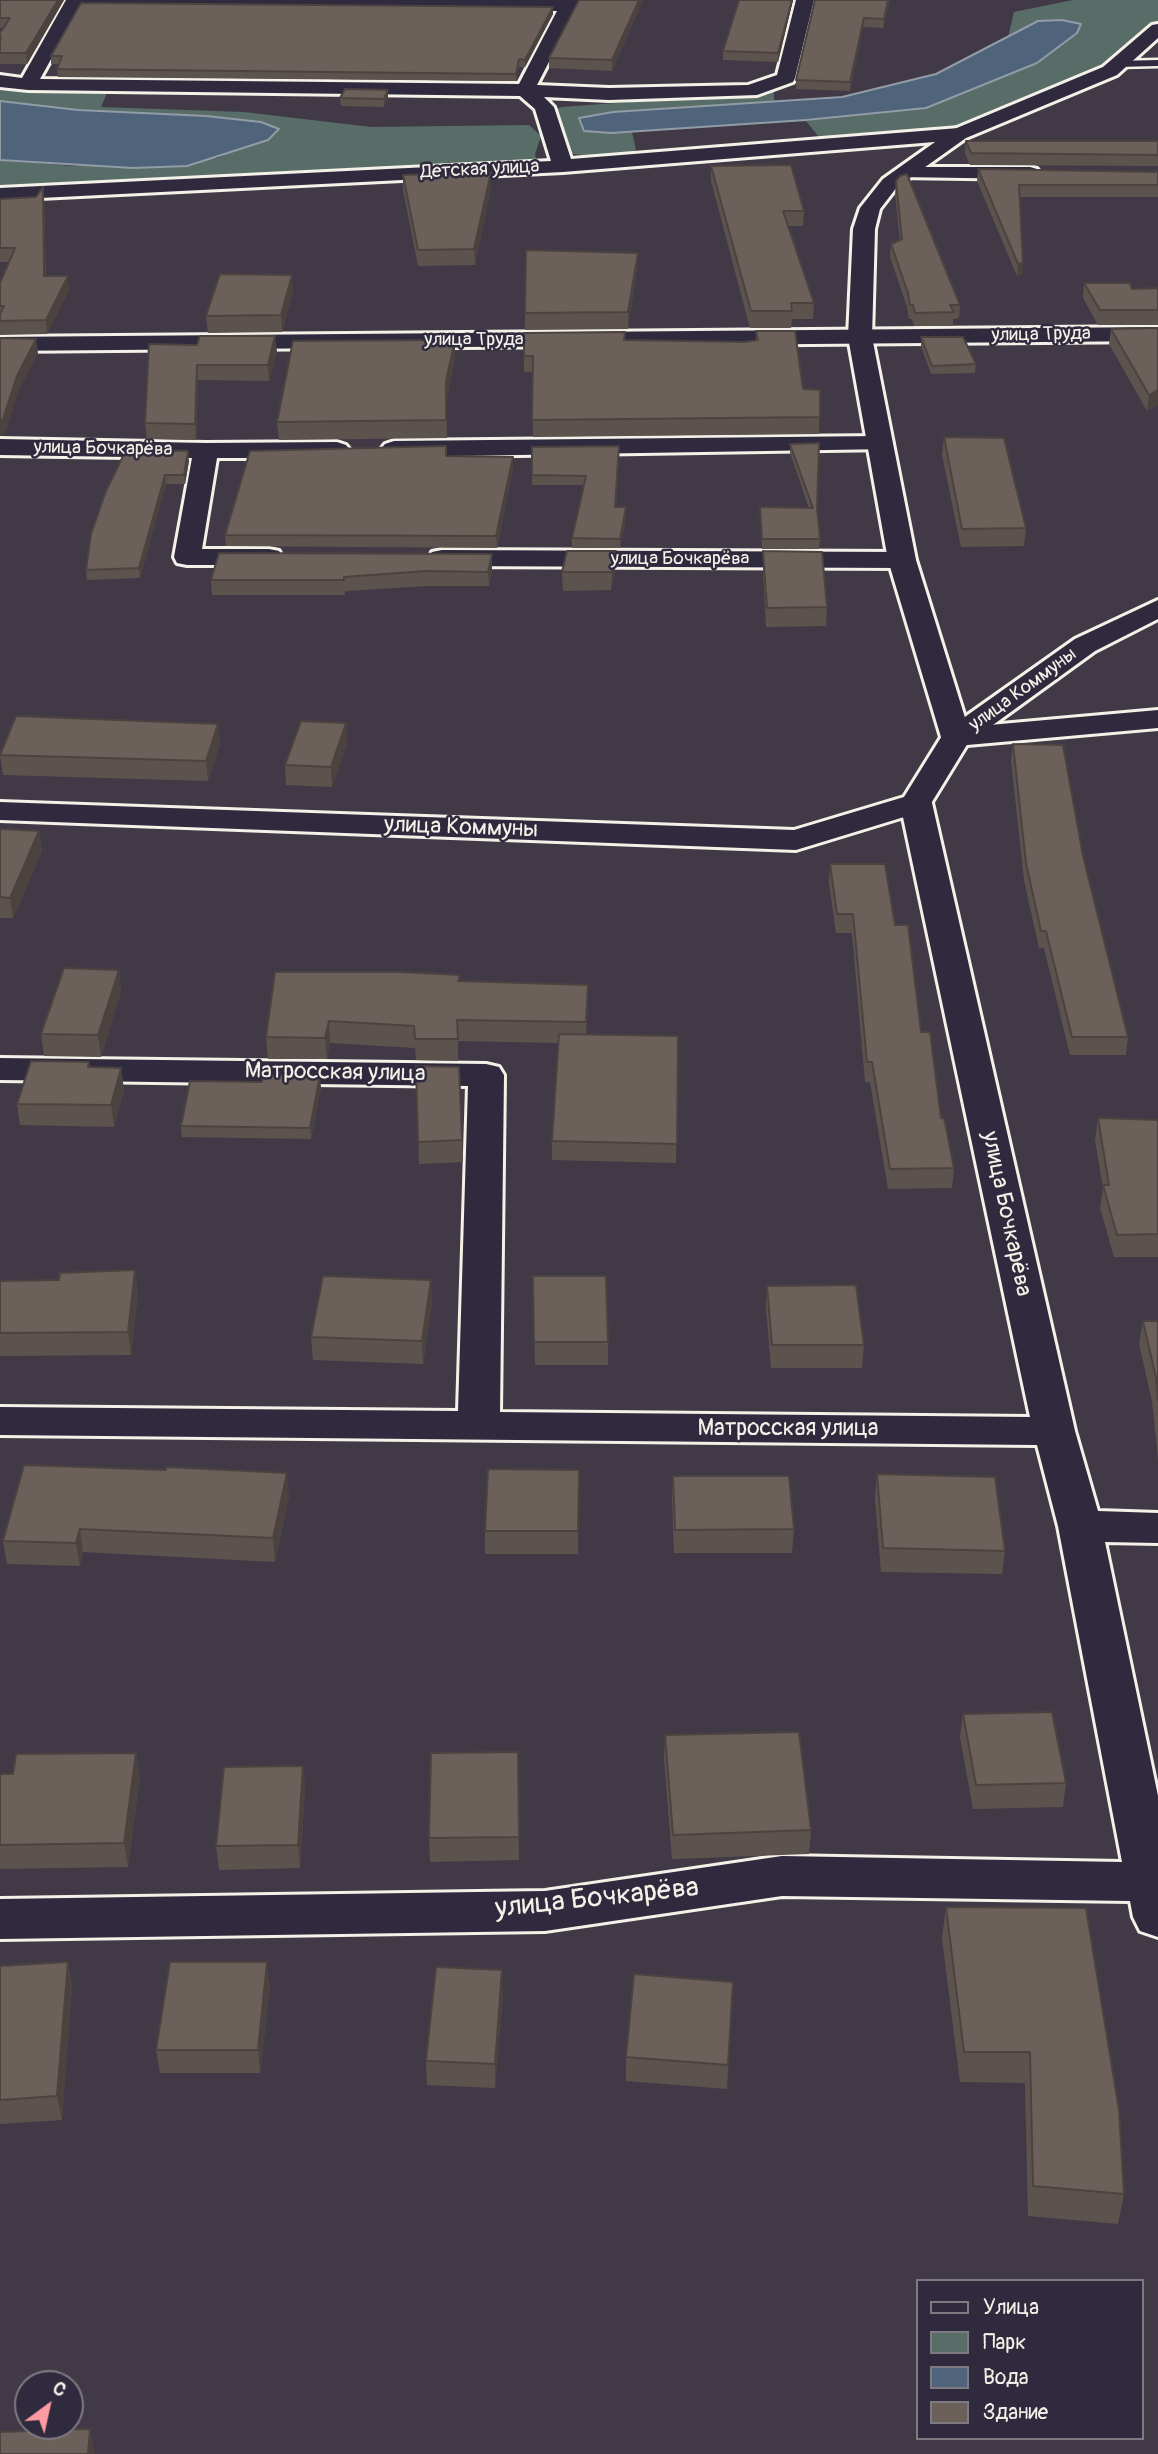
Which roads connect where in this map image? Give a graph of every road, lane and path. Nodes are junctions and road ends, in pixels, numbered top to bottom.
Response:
1 (806, 0) edge
2 (74, 1) edge
3 (571, 3) edge
4 (1158, 29) edge
5 (1158, 63) edge
6 (1117, 64) junction
7 (0, 81) edge
8 (28, 84) junction
9 (525, 90) junction
10 (959, 134) junction
11 (562, 166) junction
12 (905, 173) junction
13 (1049, 173) edge
14 (0, 194) edge
15 (1158, 334) edge
16 (860, 337) junction
17 (0, 344) edge
18 (880, 444) junction
19 (0, 447) edge
20 (206, 451) junction
21 (297, 558) edge
22 (421, 558) edge
23 (902, 560) junction
24 (1158, 608) edge
25 (1158, 719) edge
26 (956, 737) junction
27 (916, 803) junction
28 (0, 811) edge
29 (0, 1069) edge
30 (0, 1421) edge
31 (479, 1427) junction
32 (1054, 1432) junction
33 (1080, 1526) junction
34 (1158, 1528) edge
35 (1154, 1899) edge
36 (0, 1919) edge

1 - 9 street
2 - 3 street
2 - 8 street
3 - 9 street
4 - 6 street
5 - 6 lane
6 - 10 street
7 - 8 street
8 - 9 street
9 - 11 street
10 - 11 street, Детская улица
10 - 12 street
11 - 14 street, Детская улица
12 - 13 street
12 - 16 street
15 - 16 street, улица Труда
16 - 17 street, улица Труда
16 - 18 street
18 - 20 street, улица Бочкарёва
18 - 23 street
19 - 20 street, улица Бочкарёва
20 - 21 street, улица Бочкарёва
22 - 23 street, улица Бочкарёва
23 - 26 street
24 - 26 street, улица Коммуны
25 - 26 street, улица Коммуны
26 - 27 street
27 - 28 street, улица Коммуны
27 - 32 street, улица Бочкарёва
29 - 31 street, Матросская улица
30 - 31 street, Матросская улица
31 - 32 street, Матросская улица
32 - 33 street, улица Бочкарёва
33 - 34 street
33 - 35 street, улица Бочкарёва
35 - 36 street, улица Бочкарёва

